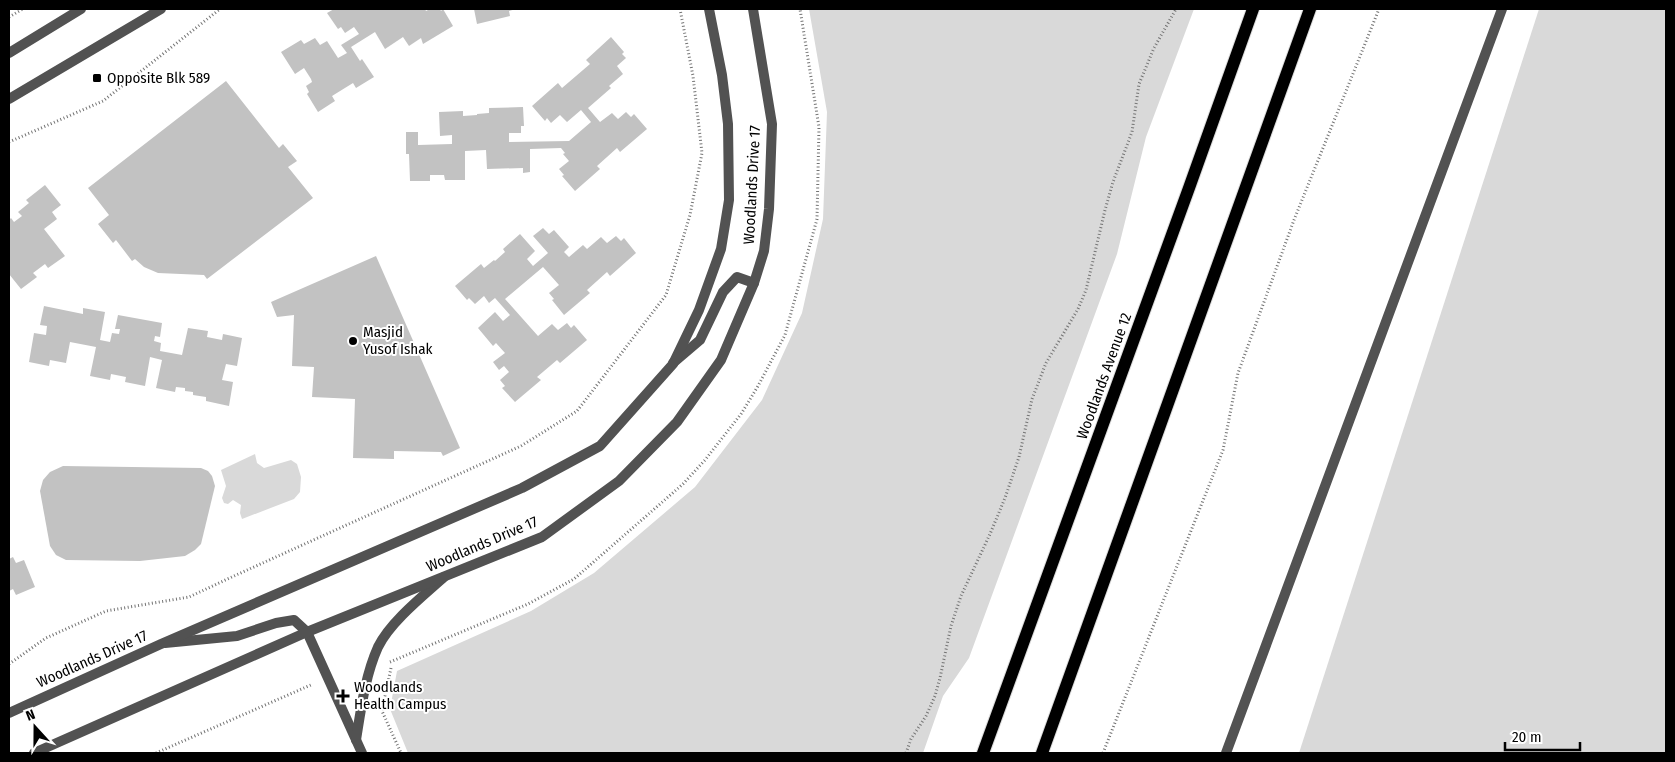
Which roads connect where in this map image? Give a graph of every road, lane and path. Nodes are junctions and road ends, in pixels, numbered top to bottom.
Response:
1 (23, 9) edge
2 (81, 9) edge
3 (161, 9) edge
4 (220, 9) edge
5 (680, 9) edge
6 (709, 9) edge
7 (753, 9) edge
8 (1176, 9) edge
9 (1310, 9) edge
10 (1379, 9) edge
11 (1502, 9) edge
12 (1251, 12) edge
13 (9, 17) edge
14 (9, 53) edge
15 (9, 100) edge
16 (9, 142) edge
17 (754, 283) junction
18 (673, 364) junction
19 (445, 576) junction
20 (308, 632) junction
21 (161, 644) junction
22 (392, 662) dead end
23 (9, 664) edge
24 (9, 714) edge
25 (356, 740) junction
26 (34, 753) edge
27 (362, 753) edge
28 (401, 753) edge
29 (906, 753) edge
30 (983, 753) edge
31 (1042, 753) edge
32 (1103, 753) edge
33 (1226, 753) edge

1 - 13 path
2 - 14 street
3 - 15 street
4 - 16 path
5 - 23 path
6 - 18 street, Woodlands Drive 17
7 - 17 street, Woodlands Drive 17
8 - 29 path
9 - 31 main road
10 - 32 path
11 - 33 street
12 - 30 main road, Woodlands Avenue 12
17 - 18 street
17 - 19 street, Woodlands Drive 17
18 - 21 street, Woodlands Drive 17
19 - 20 street, Woodlands Drive 17
19 - 25 street
20 - 21 street
20 - 25 street
20 - 26 street, Woodlands Drive 17
21 - 24 street, Woodlands Drive 17
22 - 28 path
25 - 27 street

